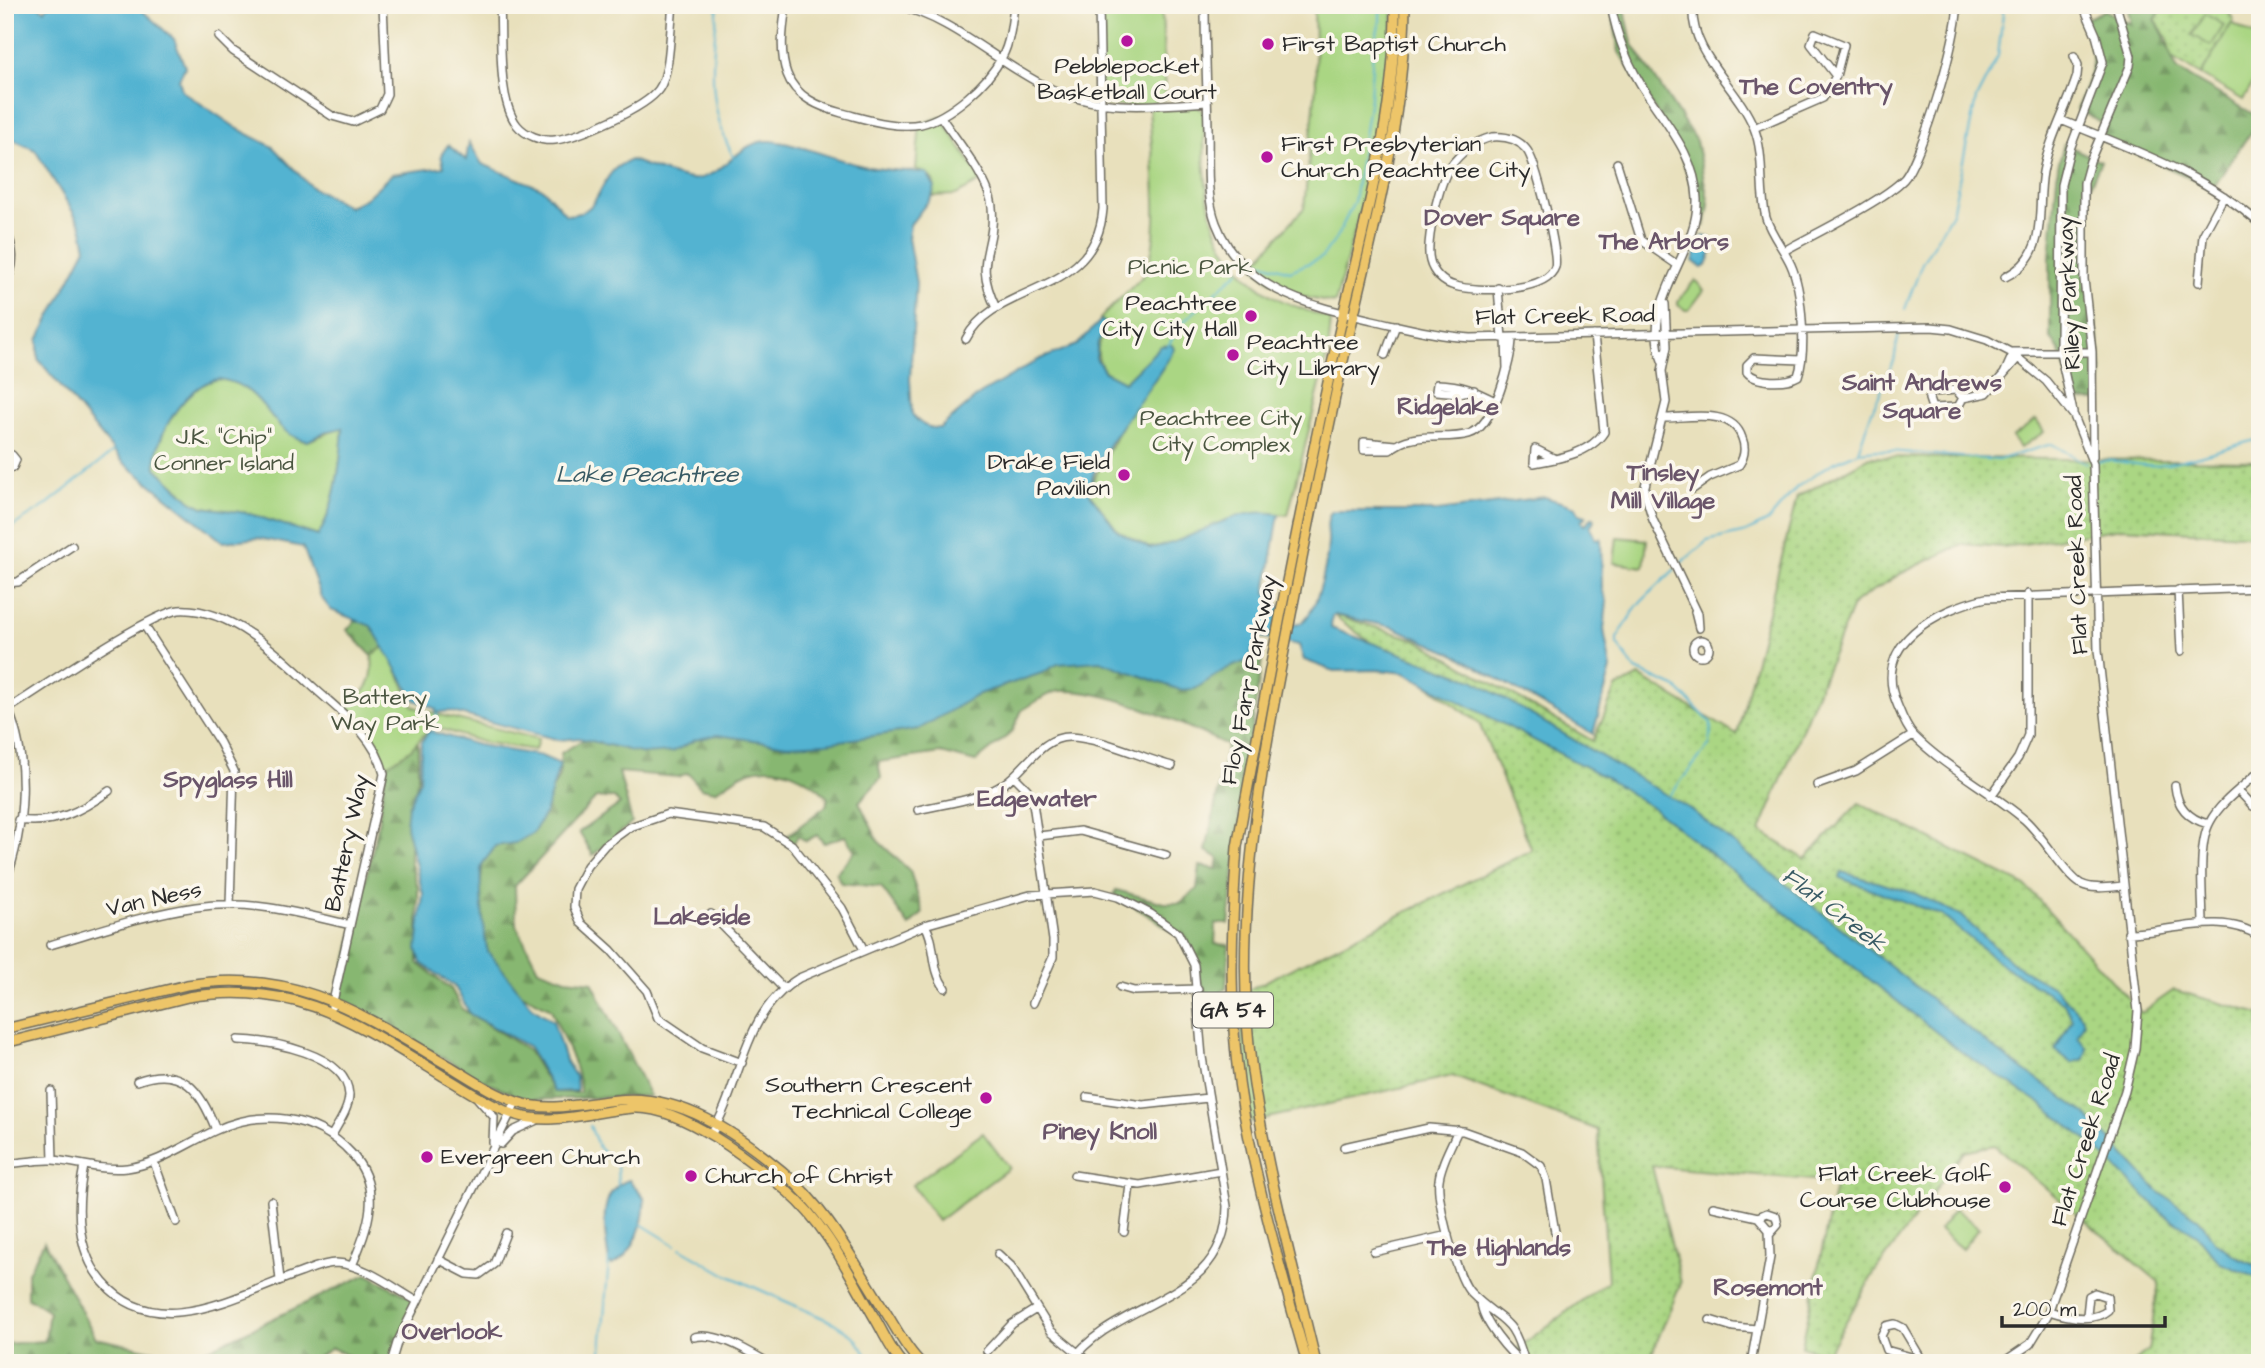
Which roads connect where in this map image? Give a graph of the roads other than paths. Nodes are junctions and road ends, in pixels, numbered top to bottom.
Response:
1 (383, 5) edge
2 (500, 5) edge
3 (673, 5) edge
4 (786, 5) edge
5 (896, 5) edge
6 (1014, 5) edge
7 (1099, 5) edge
8 (1205, 5) edge
9 (1395, 5) edge
10 (1405, 5) edge
11 (1611, 5) edge
12 (1693, 5) edge
13 (1957, 5) edge
14 (2083, 5) edge
15 (2116, 5) edge
16 (915, 7) edge
17 (219, 37) dead end
18 (2074, 56) dead end
19 (1002, 58) junction
20 (1836, 76) junction
21 (1207, 103) junction
22 (1101, 105) junction
23 (941, 117) junction
24 (2062, 120) junction
25 (2079, 127) junction
26 (1754, 128) junction
27 (2100, 137) junction
28 (1618, 163) dead end
29 (2224, 196) junction
30 (2260, 224) edge
31 (5, 228) edge
32 (1784, 251) junction
33 (1676, 264) junction
34 (2005, 277) dead end
35 (2199, 282) dead end
36 (5, 284) edge
37 (1498, 288) junction
38 (996, 309) junction
39 (1347, 314) junction
40 (1396, 325) junction
41 (1801, 332) junction
42 (1662, 333) junction
43 (1594, 335) junction
44 (1507, 338) junction
45 (966, 339) dead end
46 (2060, 352) junction
47 (2092, 352) junction
48 (1385, 355) dead end
49 (2014, 355) junction
50 (1801, 360) junction
51 (1474, 390) dead end
52 (1963, 398) junction
53 (1495, 401) junction
54 (2074, 416) junction
55 (1663, 418) junction
56 (1395, 445) dead end
57 (5, 455) edge
58 (1555, 459) dead end
59 (2093, 464) junction
60 (6, 469) edge
61 (1693, 489) dead end
62 (72, 546) dead end
63 (5, 583) edge
64 (2260, 588) edge
65 (2178, 590) junction
66 (2098, 593) junction
67 (2028, 594) junction
68 (144, 625) junction
69 (1700, 639) dead end
70 (2180, 651) dead end
71 (7, 706) edge
72 (1913, 735) junction
73 (1172, 766) dead end
74 (2260, 771) edge
75 (1014, 776) junction
76 (1817, 785) dead end
77 (2175, 786) dead end
78 (2239, 791) junction
79 (109, 792) dead end
80 (1991, 796) junction
81 (2253, 806) dead end
82 (918, 810) dead end
83 (18, 820) junction
84 (2208, 824) junction
85 (1040, 836) junction
86 (1166, 855) dead end
87 (5, 883) edge
88 (2123, 886) junction
89 (1047, 892) junction
90 (230, 905) junction
91 (711, 914) dead end
92 (350, 925) junction
93 (925, 925) junction
94 (2203, 925) junction
95 (2128, 933) junction
96 (2260, 937) edge
97 (50, 945) dead end
98 (864, 950) junction
99 (1120, 986) dead end
100 (783, 988) junction
101 (945, 988) dead end
102 (1198, 989) junction
103 (334, 1000) junction
104 (1033, 1003) dead end
105 (331, 1011) junction
106 (5, 1029) edge
107 (238, 1040) dead end
108 (5, 1043) edge
109 (742, 1063) junction
110 (138, 1081) dead end
111 (465, 1089) junction
112 (51, 1091) dead end
113 (1087, 1097) dead end
114 (1208, 1098) junction
115 (516, 1102) junction
116 (621, 1104) junction
117 (512, 1113) junction
118 (538, 1120) junction
119 (717, 1125) junction
120 (216, 1130) junction
121 (1458, 1130) junction
122 (332, 1135) junction
123 (711, 1135) junction
124 (1344, 1147) dead end
125 (52, 1160) junction
126 (154, 1161) junction
127 (5, 1164) edge
128 (84, 1166) junction
129 (1221, 1171) junction
130 (482, 1174) junction
131 (1074, 1175) dead end
132 (1130, 1185) junction
133 (271, 1201) dead end
134 (1713, 1207) dead end
135 (1758, 1217) junction
136 (176, 1222) dead end
137 (1124, 1232) dead end
138 (1555, 1232) dead end
139 (506, 1233) dead end
140 (1770, 1234) junction
141 (1448, 1235) junction
142 (1374, 1252) dead end
143 (998, 1254) dead end
144 (438, 1259) junction
145 (352, 1266) junction
146 (280, 1280) junction
147 (417, 1301) junction
148 (1481, 1302) junction
149 (1036, 1310) junction
150 (2049, 1311) junction
151 (2087, 1315) dead end
152 (1710, 1320) dead end
153 (1757, 1329) junction
154 (694, 1337) dead end
155 (987, 1350) dead end
156 (1076, 1354) junction
157 (1924, 1361) edge
158 (765, 1362) edge
159 (391, 1363) edge
160 (902, 1363) edge
161 (921, 1363) edge
162 (1070, 1363) edge
163 (1090, 1363) edge
164 (1307, 1363) edge
165 (1316, 1363) edge
166 (1524, 1363) edge
167 (1751, 1363) edge
168 (2002, 1363) edge

1 - 17 street
2 - 3 street
4 - 23 street
5 - 16 street
6 - 19 street
7 - 22 street
8 - 21 street, Flat Creek Road
9 - 39 main road, Floy Farr Parkway / GA 54
10 - 39 main road, Floy Farr Parkway / GA 54
11 - 33 street
12 - 26 street
13 - 32 street
14 - 25 street, Riley Parkway
15 - 27 street, Riley Parkway
16 - 19 street
18 - 24 street
19 - 22 street
19 - 23 street
20 - 20 street
20 - 26 street
21 - 22 street
21 - 39 street, Flat Creek Road
22 - 38 street
23 - 38 street
24 - 25 street
24 - 34 street
25 - 27 street
25 - 46 street, Riley Parkway
26 - 32 street
27 - 29 street
27 - 47 street, Riley Parkway
28 - 33 street
29 - 30 street
29 - 35 street
31 - 36 street
32 - 41 street
33 - 42 street
37 - 37 street
37 - 44 street
38 - 45 street
39 - 40 street, Flat Creek Road
39 - 164 main road, Floy Farr Parkway / GA 54
39 - 165 main road, Floy Farr Parkway / GA 54
40 - 44 street, Flat Creek Road
40 - 48 street
41 - 42 street, Flat Creek Road
41 - 49 street, Flat Creek Road
41 - 50 street
42 - 43 street, Flat Creek Road
42 - 55 street
43 - 44 street, Flat Creek Road
43 - 58 street
44 - 53 street
46 - 47 street
46 - 49 street
46 - 54 street, Riley Parkway
47 - 59 street, Riley Parkway
49 - 52 street
49 - 54 street, Flat Creek Road
50 - 50 street
51 - 53 street
52 - 52 street
53 - 56 street
54 - 59 street, Flat Creek Road
55 - 61 street
55 - 69 street
57 - 60 street
59 - 66 street, Flat Creek Road
62 - 63 street
64 - 65 street
65 - 66 street
65 - 70 street
66 - 67 street
66 - 88 street, Flat Creek Road
67 - 72 street
67 - 80 street
68 - 71 street, Battery Way
68 - 90 street
68 - 92 street, Battery Way
71 - 83 street
72 - 76 street
72 - 80 street
73 - 75 street
74 - 78 street
75 - 82 street
75 - 85 street
77 - 84 street
78 - 81 street
78 - 84 street
79 - 83 street
80 - 88 street
83 - 87 street
84 - 94 street
85 - 86 street
85 - 89 street
88 - 95 street, Flat Creek Road
89 - 93 street
89 - 102 street
89 - 104 street
90 - 92 street, Van Ness
90 - 97 street, Van Ness
91 - 100 street
92 - 103 street, Battery Way
93 - 98 street
93 - 101 street
94 - 95 street
94 - 96 street
95 - 150 street, Flat Creek Road
98 - 100 street
98 - 109 street
99 - 102 street
100 - 109 street
102 - 114 street
103 - 105 street, Battery Way
103 - 106 main road
103 - 115 main road
105 - 108 main road
105 - 111 main road
107 - 122 street
109 - 119 street
110 - 120 street
111 - 117 main road
111 - 130 street
112 - 125 street
113 - 114 street
114 - 129 street
115 - 116 main road
115 - 117 street
116 - 118 main road
116 - 119 main road
116 - 123 main road
117 - 118 main road
117 - 130 street
118 - 130 street
119 - 123 street
119 - 161 main road
120 - 122 street
120 - 126 street
121 - 124 street
121 - 138 street
121 - 141 street
122 - 145 street
123 - 160 main road
125 - 127 street
125 - 128 street
126 - 128 street
126 - 136 street
128 - 146 street
129 - 132 street
129 - 156 street
130 - 144 street
131 - 132 street
132 - 137 street
133 - 146 street
134 - 135 street
135 - 140 street
135 - 140 street
139 - 144 street
140 - 153 street
141 - 142 street
141 - 148 street
143 - 149 street
144 - 147 street
145 - 146 street
145 - 147 street
147 - 159 street
148 - 166 street
148 - 166 street
149 - 155 street
149 - 156 street
150 - 151 street
150 - 168 street, Flat Creek Road
152 - 153 street
153 - 167 street
154 - 158 street
156 - 162 street
156 - 163 street
157 - 157 street

